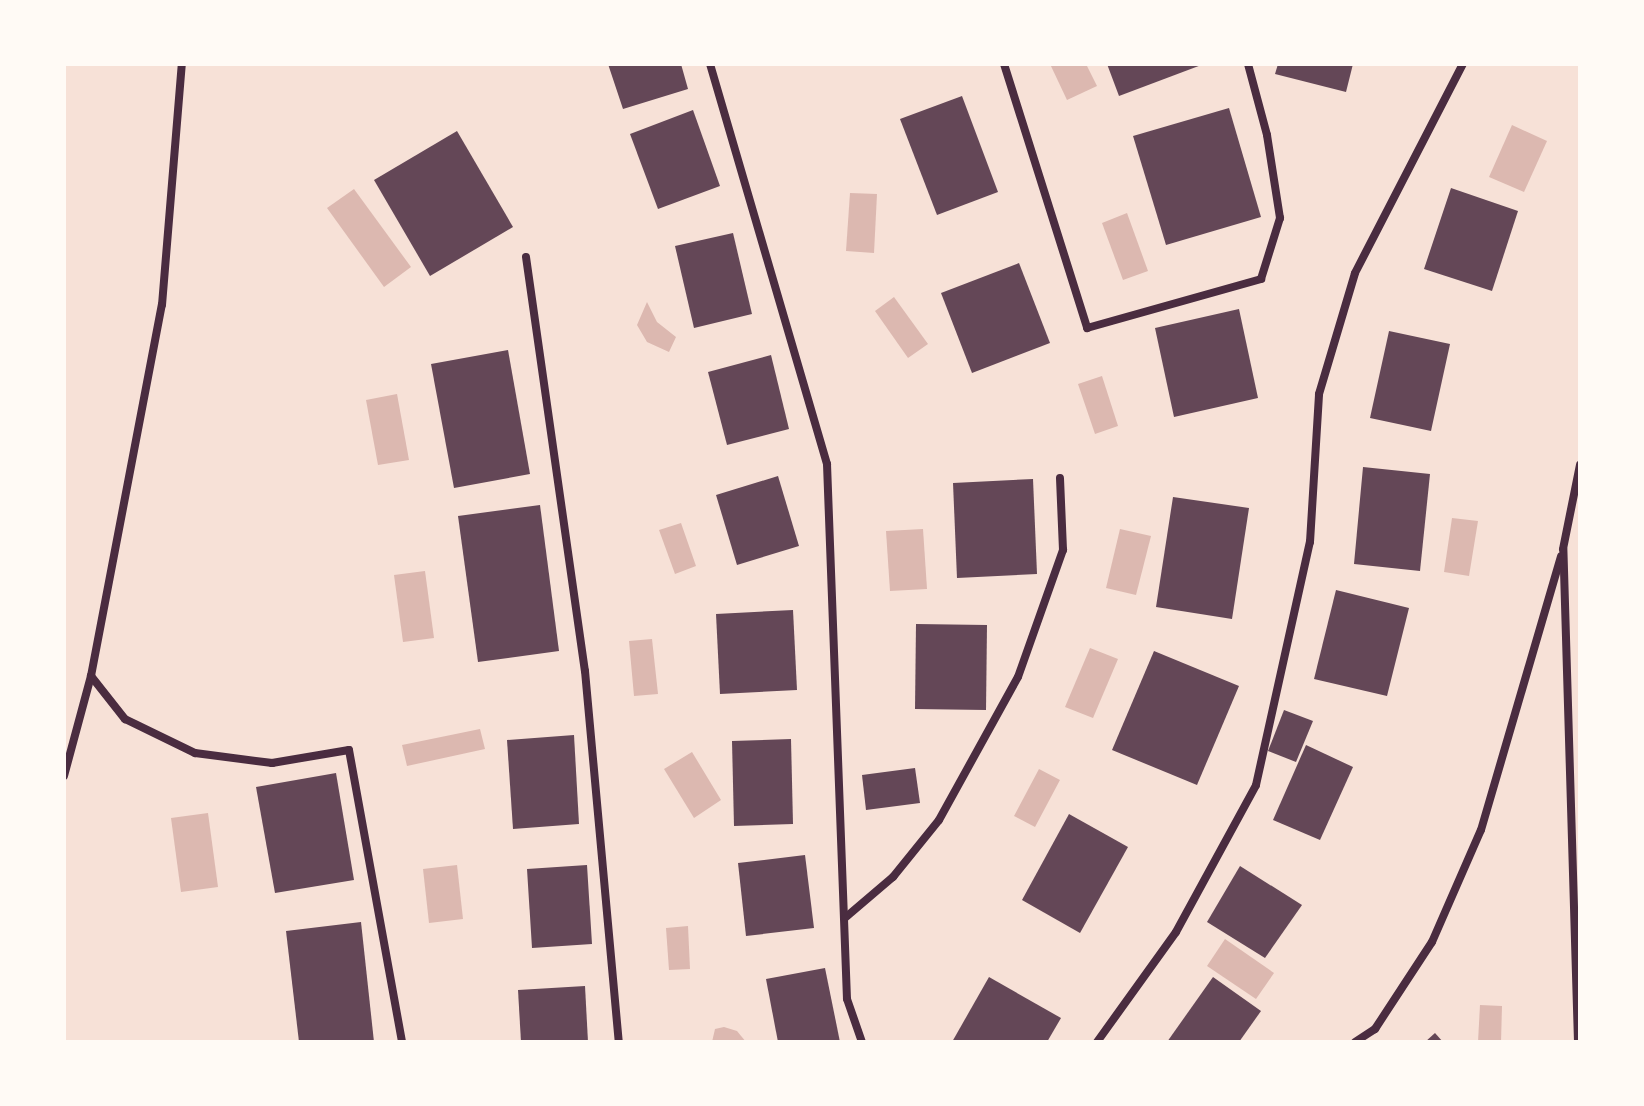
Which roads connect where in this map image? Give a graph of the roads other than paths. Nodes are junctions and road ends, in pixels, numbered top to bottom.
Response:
1 (182, 64) edge
2 (710, 64) edge
3 (1004, 64) edge
4 (1248, 64) edge
5 (1463, 64) edge
6 (526, 257) dead end
7 (1580, 465) edge
8 (1060, 478) dead end
9 (1563, 549) junction
10 (91, 676) junction
11 (64, 776) edge
12 (846, 917) junction
13 (402, 1042) edge
14 (619, 1042) edge
15 (862, 1042) edge
16 (1097, 1042) edge
17 (1355, 1042) edge
18 (1578, 1042) edge

1 - 10 street
2 - 12 street
3 - 4 street
5 - 16 street
6 - 14 street
7 - 9 street
8 - 12 street
9 - 17 street
9 - 18 street
10 - 11 street
10 - 13 street
12 - 15 street

